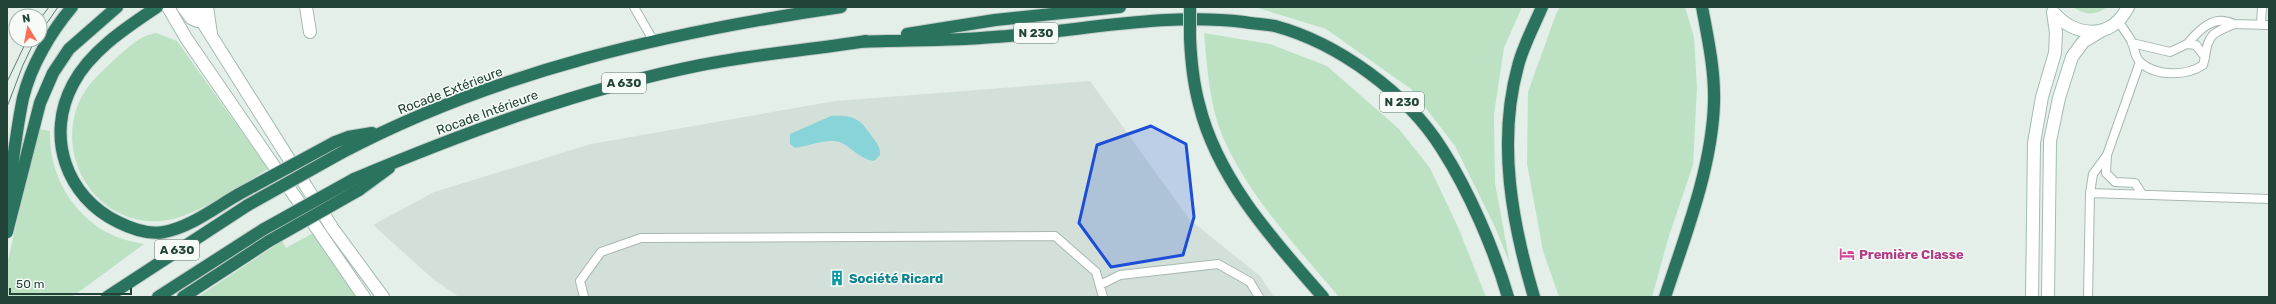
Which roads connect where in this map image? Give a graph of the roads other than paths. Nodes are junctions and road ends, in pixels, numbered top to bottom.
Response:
1 (72, 7) edge
2 (117, 7) edge
3 (157, 7) edge
4 (168, 7) edge
5 (183, 7) edge
6 (193, 7) edge
7 (207, 7) edge
8 (306, 7) edge
9 (634, 7) edge
10 (842, 7) edge
11 (1120, 7) edge
12 (1190, 7) edge
13 (1542, 7) edge
14 (1702, 7) edge
15 (2128, 7) edge
16 (2262, 7) edge
17 (2052, 9) edge
18 (2118, 21) junction
19 (203, 24) junction
20 (2234, 24) junction
21 (2265, 25) edge
22 (2101, 31) junction
23 (310, 32) dead end
24 (211, 36) junction
25 (653, 40) junction
26 (859, 42) junction
27 (2132, 43) junction
28 (2187, 44) junction
29 (2205, 57) junction
30 (2140, 62) junction
31 (383, 131) junction
32 (2107, 155) junction
33 (397, 161) junction
34 (2090, 193) junction
35 (2142, 194) junction
36 (7, 198) edge
37 (2269, 199) edge
38 (7, 232) edge
39 (266, 235) junction
40 (1100, 285) junction
41 (107, 297) edge
42 (158, 297) edge
43 (183, 297) edge
44 (364, 297) edge
45 (383, 297) edge
46 (584, 297) edge
47 (1103, 297) edge
48 (1260, 297) edge
49 (1323, 297) edge
50 (1508, 297) edge
51 (1534, 297) edge
52 (1665, 297) edge
53 (2032, 297) edge
54 (2048, 297) edge
55 (2088, 297) edge

1 - 36 highway
2 - 38 highway
3 - 31 highway, bridge
4 - 44 main road
5 - 19 main road
6 - 19 main road
7 - 24 main road
8 - 23 main road
9 - 25 lane
10 - 25 highway, Rocade Extérieure / A 630
11 - 26 highway, A 630
12 - 49 highway, bridge
13 - 51 highway
14 - 52 highway
15 - 18 main road
16 - 21 lane
17 - 22 main road
17 - 53 main road
18 - 22 main road
18 - 27 lane
19 - 24 main road
20 - 21 lane
20 - 28 lane
20 - 29 lane
22 - 54 main road
24 - 45 main road
25 - 31 highway, Rocade Extérieure / A 630
26 - 33 highway, Rocade Intérieure / A 630
26 - 50 highway, N 230
27 - 28 lane
27 - 30 lane
28 - 29 lane
29 - 30 lane
30 - 32 lane
31 - 41 highway, Rocade Extérieure / A 630, bridge
32 - 34 lane
32 - 35 lane
33 - 39 highway, Rocade Intérieure / A 630, bridge
33 - 39 highway, bridge
34 - 35 lane
34 - 55 lane
35 - 37 lane
39 - 42 highway, Rocade Intérieure / A 630
39 - 43 highway
40 - 46 lane
40 - 47 lane
40 - 48 lane

